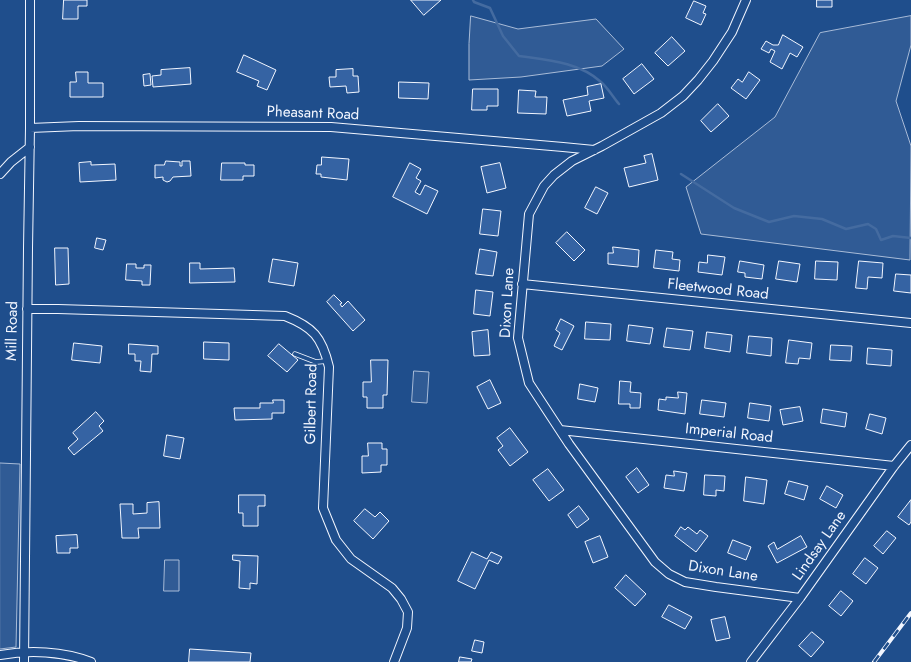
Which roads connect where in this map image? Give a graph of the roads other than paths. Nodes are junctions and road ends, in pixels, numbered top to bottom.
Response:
1 (30, 0) edge
2 (746, 0) edge
3 (30, 128) junction
4 (30, 147) junction
5 (594, 150) junction
6 (0, 174) edge
7 (522, 284) junction
8 (27, 310) junction
9 (911, 323) edge
10 (295, 354) dead end
11 (328, 361) junction
12 (560, 430) junction
13 (911, 444) edge
14 (894, 466) junction
15 (800, 598) junction
16 (24, 652) junction
17 (0, 655) edge
18 (24, 662) edge
19 (91, 662) edge
20 (394, 662) edge
21 (751, 662) edge

1 - 3 street, Mill Road
2 - 5 street, Dixon Lane
3 - 4 street, Mill Road
3 - 5 street, Pheasant Road
4 - 6 street
4 - 8 street, Mill Road
5 - 7 street, Dixon Lane
7 - 9 street, Fleetwood Road
7 - 12 street, Dixon Lane
8 - 11 street, Gilbert Road
8 - 16 street, Mill Road
10 - 11 lane
11 - 20 street, Gilbert Road
12 - 14 street, Imperial Road
12 - 15 street, Dixon Lane
13 - 14 street, Lindsay Lane
14 - 15 street, Lindsay Lane
15 - 21 street, Lindsay Lane
16 - 17 street
16 - 18 street, Mill Road
16 - 19 street

